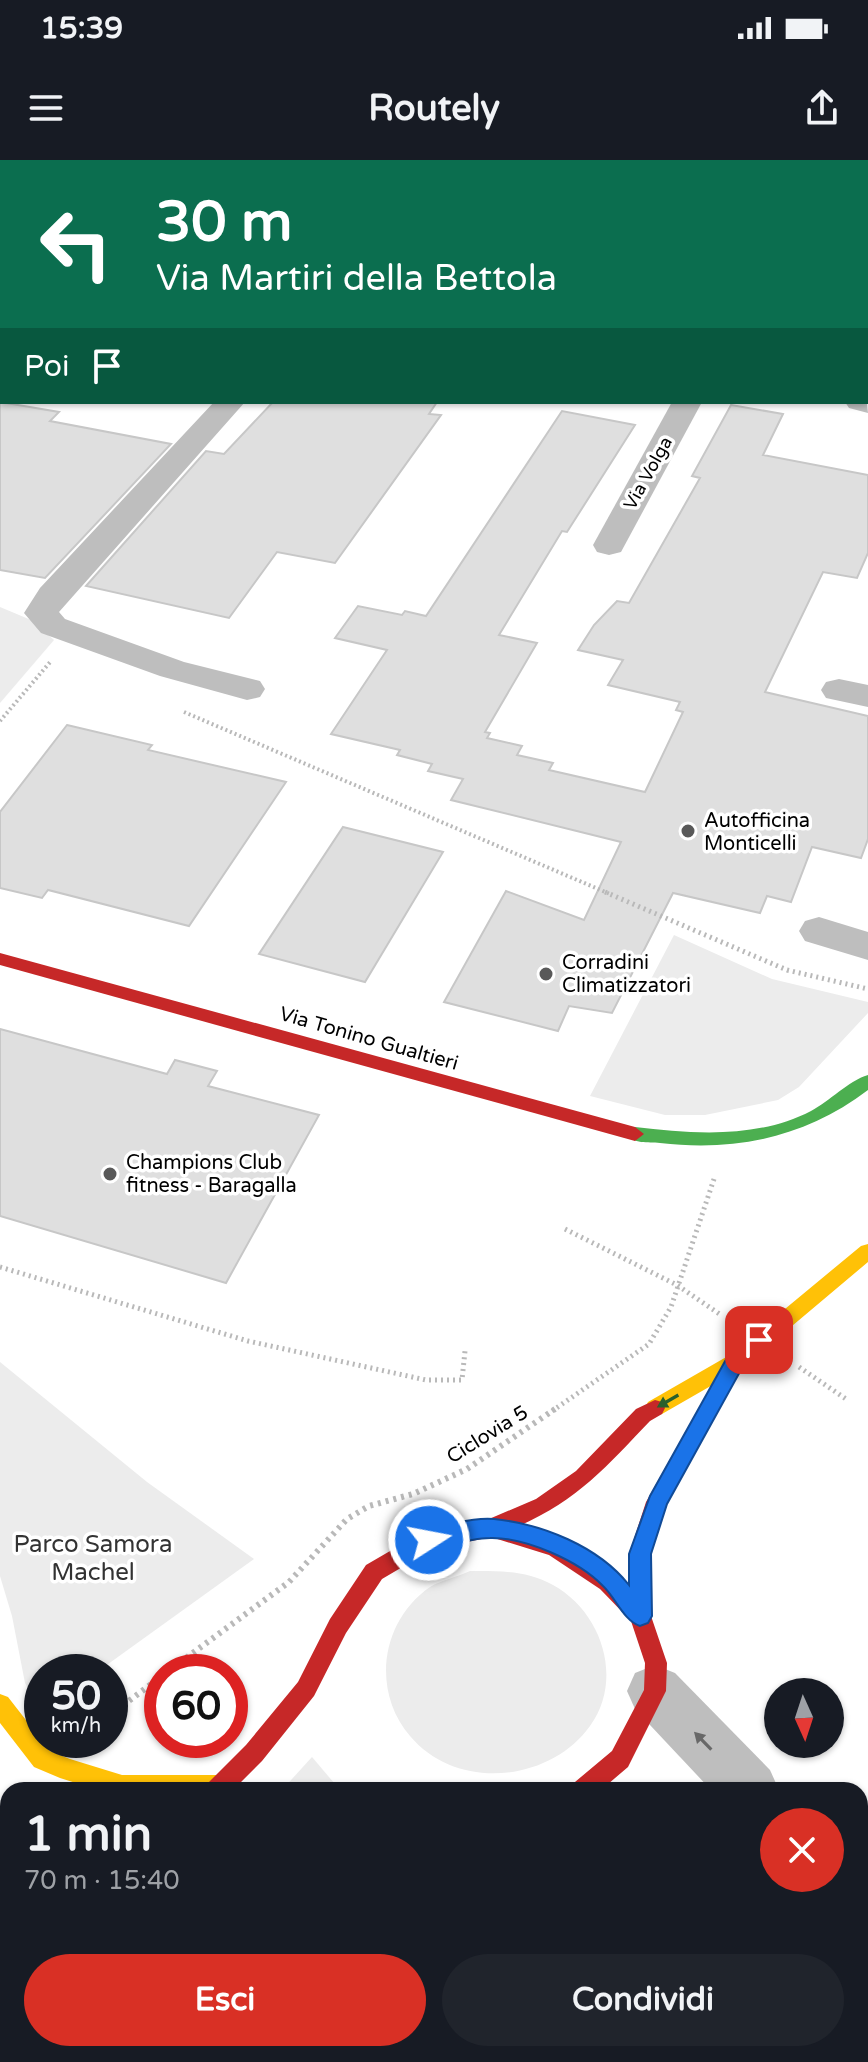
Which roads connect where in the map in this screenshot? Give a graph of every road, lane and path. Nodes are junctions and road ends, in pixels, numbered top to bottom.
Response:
1 (228, 404) edge
2 (686, 404) edge
3 (609, 545) dead end
4 (76, 634) junction
5 (247, 689) dead end
6 (171, 706) dead end
7 (0, 721) edge
8 (819, 931) dead end
9 (868, 946) edge
10 (0, 959) edge
11 (868, 989) edge
12 (868, 1081) edge
13 (728, 1141) junction
14 (565, 1229) dead end
15 (868, 1251) edge
16 (0, 1267) edge
17 (677, 1285) junction
18 (759, 1340) junction
19 (465, 1351) dead end
20 (735, 1362) junction
21 (846, 1399) dead end
22 (491, 1528) junction
23 (640, 1616) junction
24 (191, 1654) edge
25 (655, 1691) junction
26 (0, 1705) edge
27 (108, 1782) edge
28 (225, 1782) edge
29 (593, 1782) edge
30 (742, 1782) edge

1 - 4 street
2 - 3 street, Via Volga
4 - 5 street
4 - 7 path
6 - 11 path
8 - 9 street
10 - 13 main road, Via Tonino Gualtieri
12 - 13 main road, Via Tonino Gualtieri
13 - 17 path, Ciclovia 5
14 - 17 path
15 - 18 main road
16 - 19 path
17 - 18 path
17 - 24 path, Ciclovia 5
18 - 20 main road
18 - 21 path
20 -> 22 main road
20 - 23 main road
22 - 23 main road
22 - 28 main road
23 - 25 main road
25 - 29 main road
30 -> 25 street
26 - 27 main road

